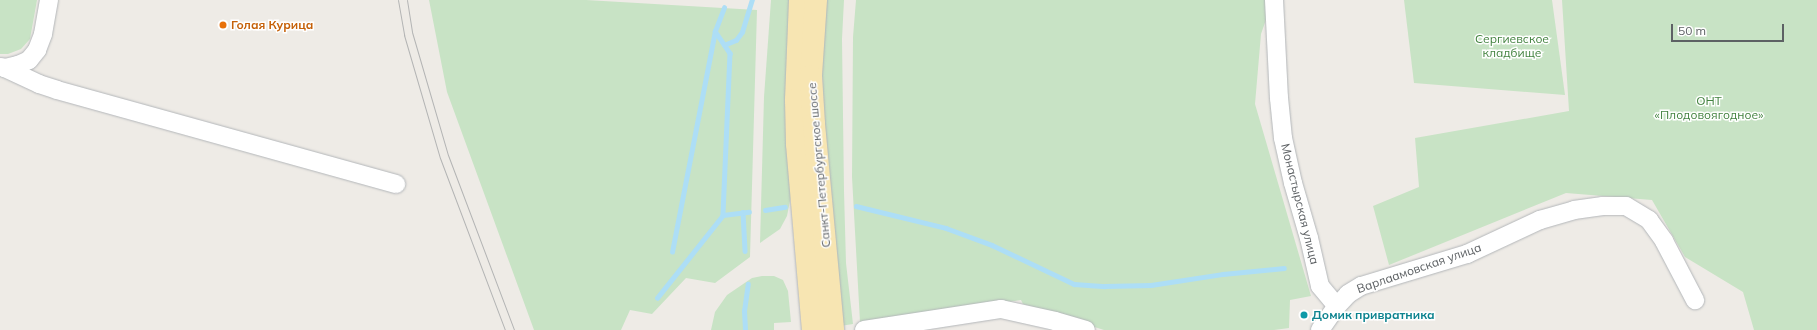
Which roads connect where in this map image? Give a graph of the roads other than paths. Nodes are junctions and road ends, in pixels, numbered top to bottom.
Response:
1 (49, 0) edge
2 (800, 0) edge
3 (816, 0) edge
4 (1274, 0) edge
5 (2, 67) edge
6 (396, 184) dead end
7 (1695, 300) dead end
8 (1336, 306) junction
9 (813, 330) edge
10 (833, 330) edge
11 (864, 330) edge
12 (1086, 330) edge
13 (1320, 330) edge

1 - 5 street
2 - 9 main road, Санкт-Петербургское шоссе
3 - 10 main road, Санкт-Петербургское шоссе
4 - 8 street, Монастырская улица
5 - 6 street
7 - 8 street, Варлаамовская улица
8 - 13 street, Варлаамовская улица
11 - 12 street

